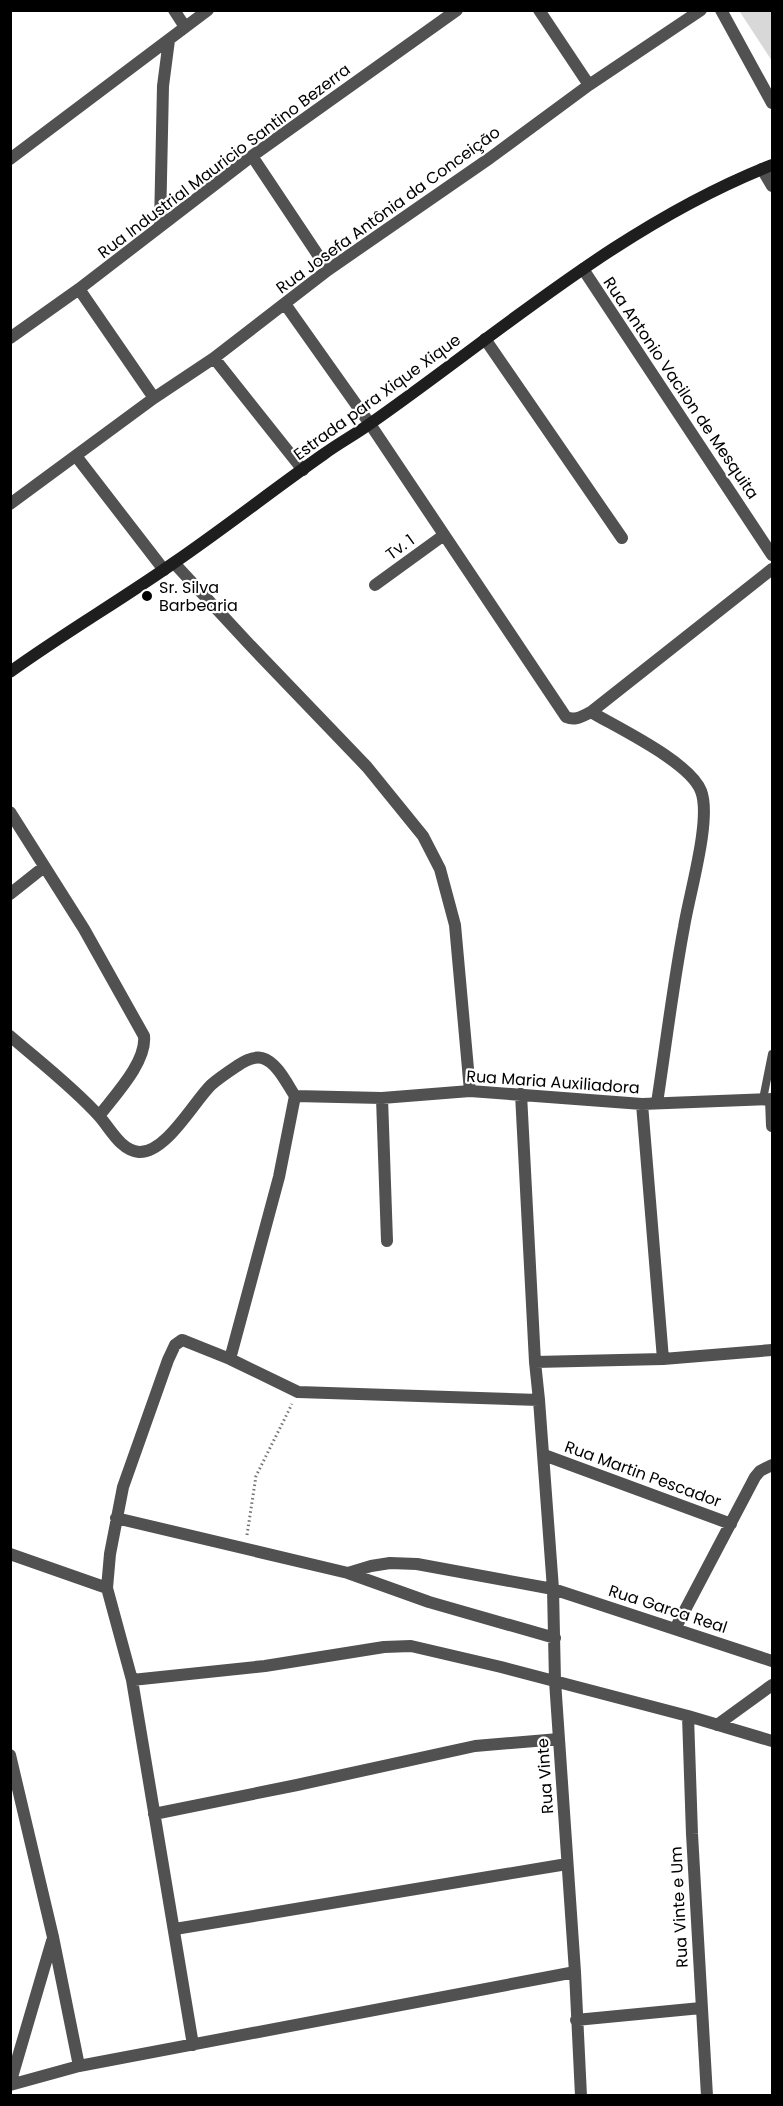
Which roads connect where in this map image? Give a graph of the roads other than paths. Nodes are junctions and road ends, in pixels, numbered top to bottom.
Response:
1 (174, 10) edge
2 (208, 10) edge
3 (457, 10) edge
4 (539, 10) edge
5 (701, 10) edge
6 (721, 10) edge
7 (190, 20) edge
8 (169, 40) junction
9 (589, 85) junction
10 (772, 103) edge
11 (252, 156) junction
12 (10, 159) edge
13 (767, 167) edge
14 (772, 186) edge
15 (160, 225) junction
16 (583, 269) junction
17 (328, 270) junction
18 (79, 289) junction
19 (285, 304) junction
20 (10, 325) edge
21 (26, 327) junction
22 (10, 338) edge
23 (485, 339) junction
24 (214, 358) junction
25 (154, 398) junction
26 (370, 424) junction
27 (76, 456) junction
28 (303, 470) junction
29 (10, 504) edge
30 (444, 535) junction
31 (622, 538) dead end
32 (772, 555) edge
33 (169, 567) junction
34 (772, 569) edge
35 (375, 585) dead end
36 (10, 672) edge
37 (591, 712) junction
38 (10, 812) edge
39 (44, 867) junction
40 (10, 894) edge
41 (10, 1036) edge
42 (772, 1054) edge
43 (470, 1091) junction
44 (521, 1094) junction
45 (295, 1096) junction
46 (382, 1098) junction
47 (769, 1099) edge
48 (657, 1103) junction
49 (642, 1104) junction
50 (99, 1116) junction
51 (772, 1126) edge
52 (387, 1241) dead end
53 (772, 1350) edge
54 (230, 1359) junction
55 (663, 1359) junction
56 (535, 1362) junction
57 (539, 1400) junction
58 (544, 1455) junction
59 (772, 1465) edge
60 (117, 1518) junction
61 (731, 1524) junction
62 (10, 1554) edge
63 (348, 1573) junction
64 (107, 1588) junction
65 (553, 1589) junction
66 (675, 1629) junction
67 (555, 1638) junction
68 (772, 1661) edge
69 (132, 1680) junction
70 (555, 1681) junction
71 (772, 1684) edge
72 (688, 1716) junction
73 (717, 1725) junction
74 (559, 1739) junction
75 (772, 1741) edge
76 (10, 1755) edge
77 (154, 1814) junction
78 (567, 1864) junction
79 (175, 1929) junction
80 (53, 1937) junction
81 (575, 1972) junction
82 (701, 2008) junction
83 (576, 2020) junction
84 (193, 2045) junction
85 (79, 2066) junction
86 (10, 2084) edge
87 (581, 2096) edge
88 (707, 2096) edge

1 - 7 street
2 - 7 street
3 - 11 street, Rua Industrial Mauricio Santino Bezerra
4 - 9 street
5 - 9 street, Rua Josefa Antônia da Conceição
6 - 10 street
7 - 8 street
8 - 12 street
8 - 15 street
9 - 17 street, Rua Josefa Antônia da Conceição
11 - 15 street, Rua Industrial Mauricio Santino Bezerra
11 - 17 street
13 - 14 street
13 - 16 street, Estrada para Xique Xique
15 - 18 street, Rua Industrial Mauricio Santino Bezerra
16 - 23 street, Estrada para Xique Xique
16 - 32 street, Rua Antonio Vacilon de Mesquita
17 - 19 street, Rua Josefa Antônia da Conceição
18 - 21 street, Rua Industrial Mauricio Santino Bezerra
18 - 25 street
19 - 24 street, Rua Josefa Antônia da Conceição
19 - 26 street
20 - 21 street
21 - 22 street, Rua Industrial Mauricio Santino Bezerra
23 - 26 street, Estrada para Xique Xique
23 - 31 street
24 - 25 street, Rua Josefa Antônia da Conceição
24 - 28 street
25 - 27 street, Rua Josefa Antônia da Conceição
26 - 28 street, Estrada para Xique Xique
26 - 30 street
27 - 29 street, Rua Josefa Antônia da Conceição
27 - 33 street
28 - 33 street, Estrada para Xique Xique
30 - 35 street, Tv. 1
30 - 37 street
33 - 36 street, Estrada para Xique Xique
33 - 43 street
34 - 37 street
37 - 48 street
38 - 39 street
39 - 40 street
39 - 50 street
41 - 50 street
42 - 47 lane
43 - 44 street, Rua Maria Auxiliadora
43 - 46 street, Rua Maria Auxiliadora
44 - 49 street, Rua Maria Auxiliadora
44 - 56 street, Rua Vinte
45 - 46 street, Rua Maria Auxiliadora
45 - 50 street
45 - 54 street
46 - 52 street
47 - 48 street, Rua Maria Auxiliadora
47 - 51 street
48 - 49 street, Rua Maria Auxiliadora
49 - 55 street
53 - 55 street
54 - 57 street
54 - 60 street
55 - 56 street
56 - 57 street, Rua Vinte
57 - 58 street, Rua Vinte
58 - 61 street, Rua Martin Pescador
58 - 65 street, Rua Vinte
59 - 61 street
60 - 63 street
60 - 64 street
61 - 66 street
62 - 64 street
63 - 65 street, Rua Garca Real
63 - 67 street
64 - 69 street
65 - 66 street, Rua Garca Real
65 - 67 street, Rua Vinte
66 - 68 street, Rua Garca Real
67 - 70 street, Rua Vinte
69 - 70 street
69 - 77 street
70 - 72 street
70 - 74 street, Rua Vinte
71 - 73 street
72 - 73 street
72 - 82 street, Rua Vinte e Um
73 - 75 street
74 - 77 street
74 - 78 street, Rua Vinte
76 - 80 street
77 - 79 street
78 - 79 street
78 - 81 street, Rua Vinte
79 - 84 street
80 - 85 street
80 - 86 street
81 - 83 street, Rua Vinte
81 - 84 street
82 - 83 street
82 - 88 street, Rua Vinte e Um
83 - 87 street, Rua Vinte
84 - 85 street
85 - 86 street

